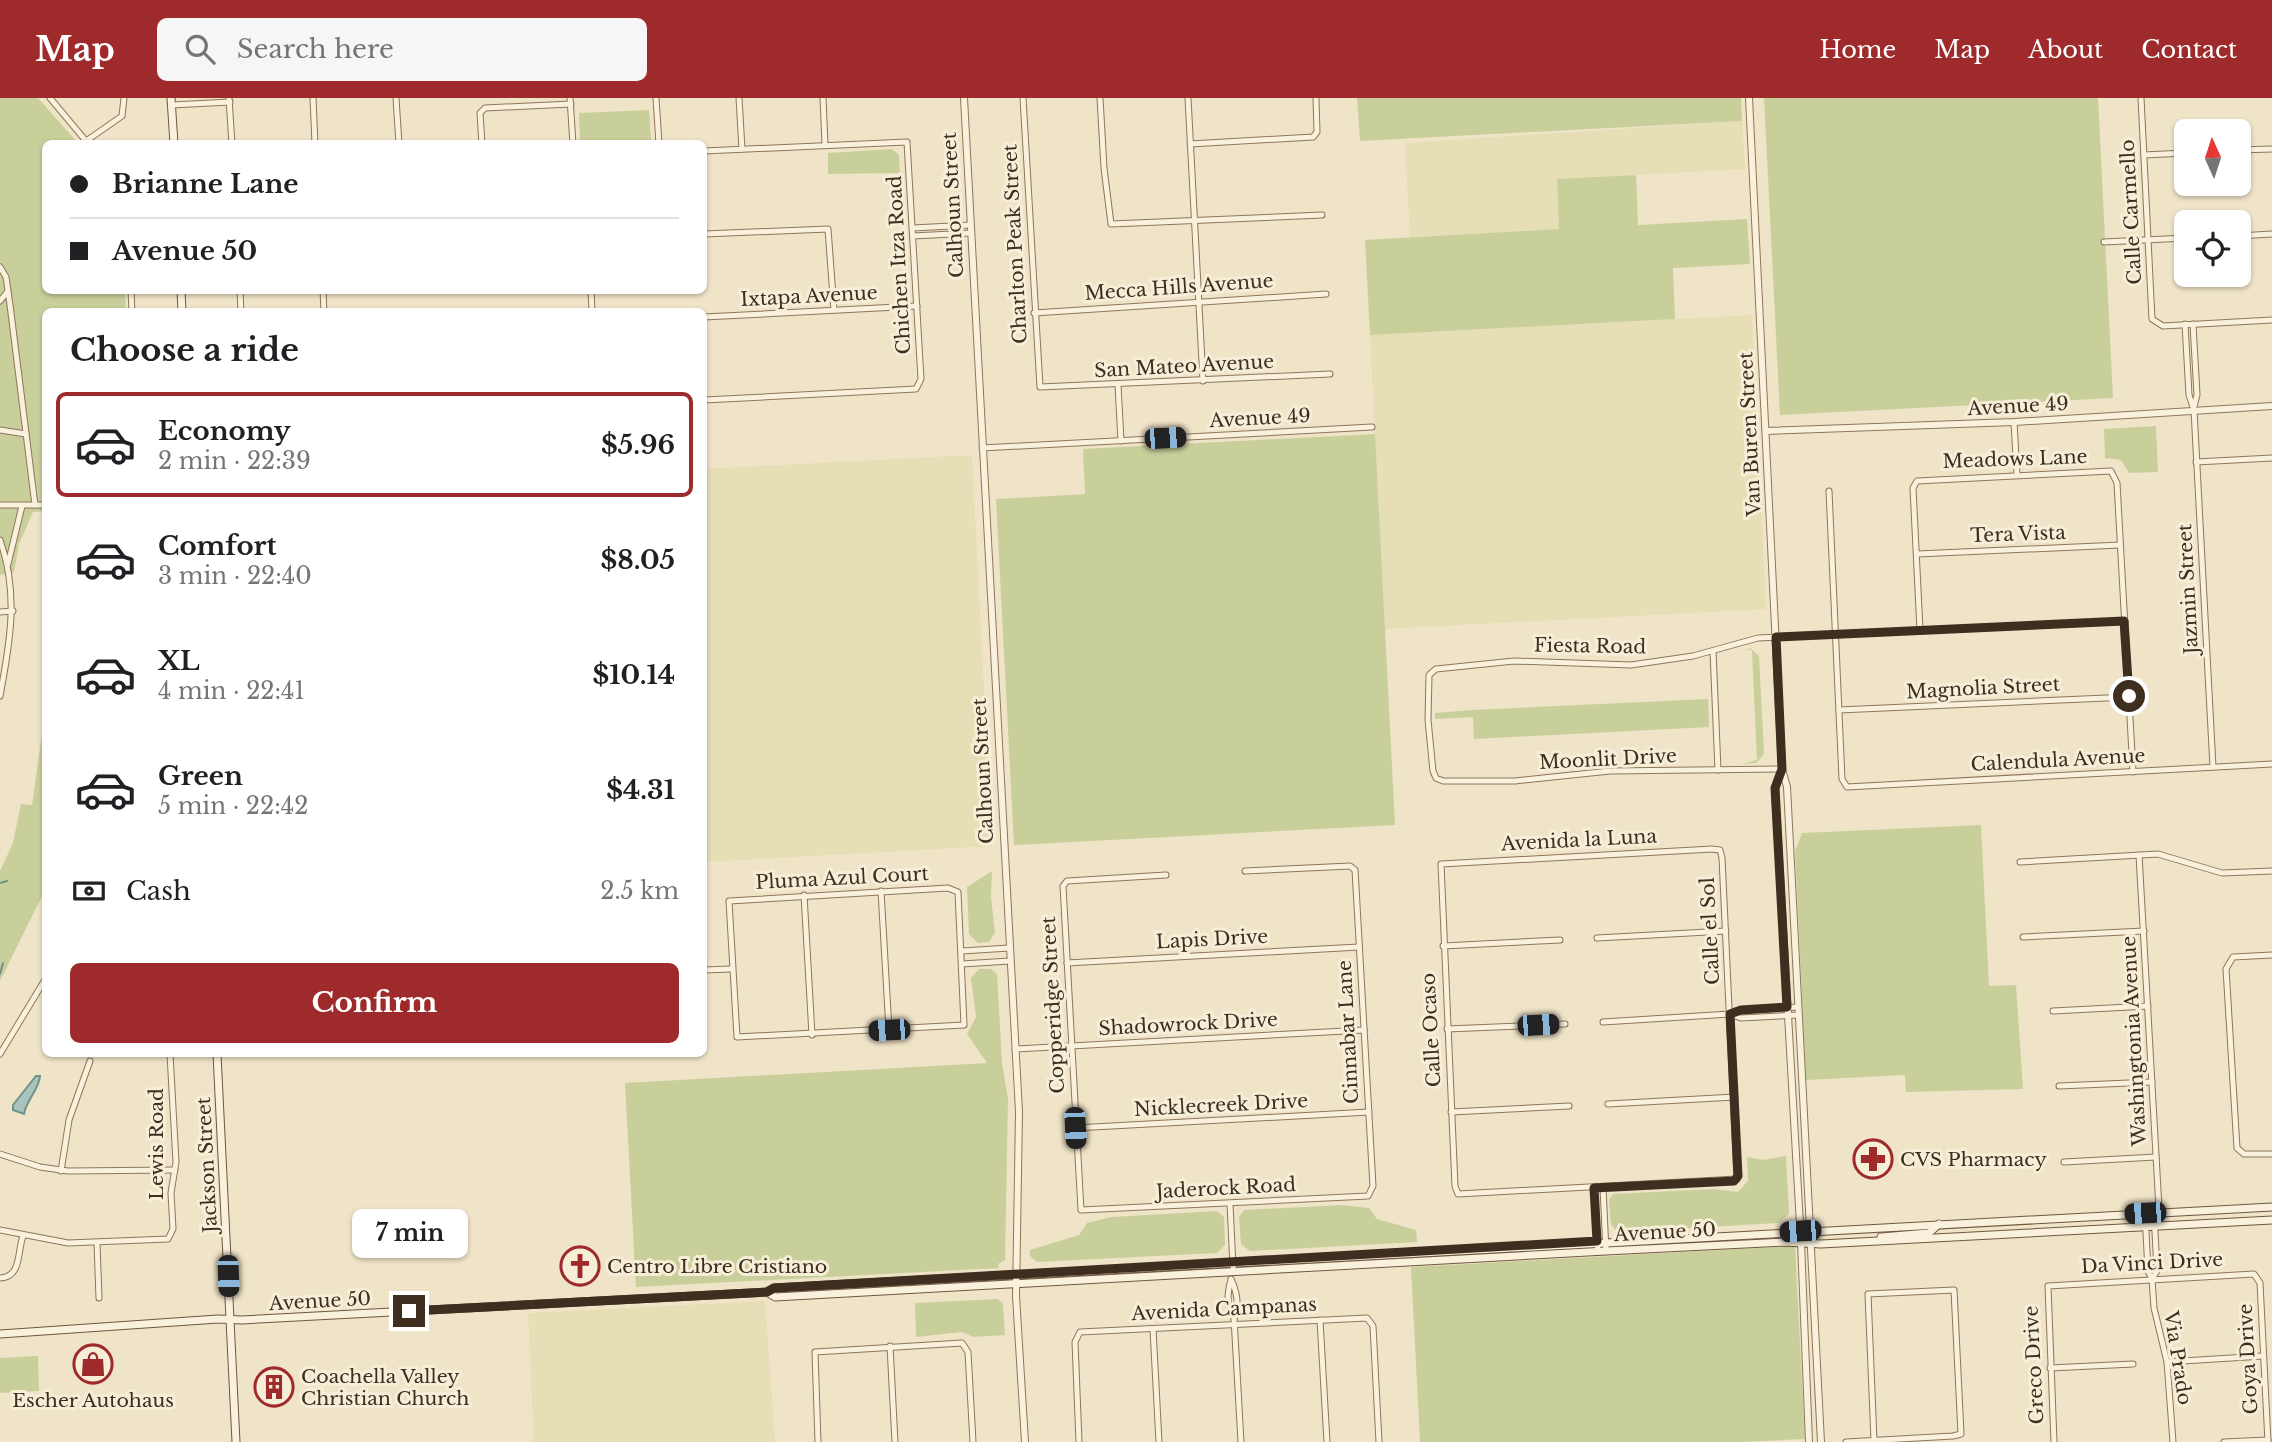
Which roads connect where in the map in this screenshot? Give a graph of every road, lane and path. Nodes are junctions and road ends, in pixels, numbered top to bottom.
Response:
1 (50, 98) edge
2 (124, 98) edge
3 (313, 98) edge
4 (396, 98) edge
5 (656, 98) edge
6 (739, 98) edge
7 (823, 98) edge
8 (964, 98) edge
9 (1023, 98) edge
10 (1100, 98) edge
11 (1188, 98) edge
12 (1316, 98) edge
13 (1749, 98) edge
14 (2141, 98) edge
15 (230, 100) edge
16 (570, 101) edge
17 (172, 102) edge
18 (85, 140) edge
19 (90, 140) edge
20 (174, 140) edge
21 (232, 140) edge
22 (315, 140) edge
23 (398, 140) edge
24 (482, 140) edge
25 (573, 140) edge
26 (659, 140) edge
27 (825, 144) junction
28 (1191, 144) junction
29 (742, 149) junction
30 (2272, 149) edge
31 (2251, 150) edge
32 (707, 151) edge
33 (2174, 154) edge
34 (2144, 155) junction
35 (1322, 215) dead end
36 (1195, 222) junction
37 (913, 228) junction
38 (970, 229) junction
39 (707, 234) edge
40 (2272, 234) edge
41 (2251, 235) edge
42 (913, 236) junction
43 (2174, 239) edge
44 (2148, 240) junction
45 (2104, 242) dead end
46 (0, 267) edge
47 (8, 291) junction
48 (1326, 294) dead end
49 (1199, 300) junction
50 (0, 301) edge
51 (917, 306) junction
52 (834, 310) junction
53 (1034, 313) junction
54 (707, 317) edge
55 (2272, 320) edge
56 (2185, 324) junction
57 (2193, 324) junction
58 (1330, 374) dead end
59 (1203, 381) junction
60 (1118, 385) junction
61 (1040, 387) joint
62 (707, 400) edge
63 (2272, 407) edge
64 (2194, 410) junction
65 (2014, 422) junction
66 (1372, 427) dead end
67 (0, 430) edge
68 (1766, 430) junction
69 (26, 434) junction
70 (1121, 441) junction
71 (982, 448) junction
72 (2272, 458) edge
73 (2196, 462) junction
74 (2017, 475) junction
75 (1829, 491) dead end
76 (0, 505) edge
77 (35, 505) junction
78 (42, 505) edge
79 (22, 506) junction
80 (0, 540) edge
81 (2120, 545) junction
82 (1917, 554) junction
83 (7, 567) junction
84 (13, 611) junction
85 (0, 612) edge
86 (2124, 621) junction
87 (1920, 630) junction
88 (1836, 634) junction
89 (1776, 637) junction
90 (1713, 651) junction
91 (0, 696) edge
92 (2129, 696) junction
93 (1839, 710) junction
94 (2272, 764) edge
95 (2213, 767) junction
96 (1782, 769) junction
97 (1718, 770) junction
98 (2133, 772) junction
99 (1436, 778) joint
100 (1720, 850) joint
101 (2139, 855) junction
102 (2020, 862) dead end
103 (1441, 864) joint
104 (1245, 871) dead end
105 (2272, 871) edge
106 (1166, 875) dead end
107 (881, 891) junction
108 (804, 895) junction
109 (1726, 931) junction
110 (2144, 931) junction
111 (2023, 937) dead end
112 (1597, 938) dead end
113 (1560, 940) dead end
114 (1443, 946) junction
115 (1359, 947) junction
116 (1009, 948) junction
117 (962, 951) junction
118 (2272, 955) edge
119 (1010, 961) junction
120 (1066, 963) junction
121 (962, 964) junction
122 (731, 969) junction
123 (707, 970) edge
124 (42, 985) edge
125 (2148, 1006) junction
126 (1787, 1007) junction
127 (1798, 1007) junction
128 (2053, 1011) dead end
129 (1730, 1014) junction
130 (1798, 1015) junction
131 (1787, 1016) junction
132 (1603, 1022) dead end
133 (1564, 1024) dead end
134 (1447, 1029) junction
135 (889, 1030) junction
136 (1364, 1030) junction
137 (812, 1035) junction
138 (1071, 1046) junction
139 (1015, 1049) junction
140 (0, 1054) edge
141 (170, 1057) edge
142 (217, 1057) edge
143 (90, 1061) dead end
144 (2152, 1082) junction
145 (2059, 1086) dead end
146 (1735, 1097) junction
147 (1608, 1104) dead end
148 (1569, 1106) dead end
149 (1369, 1112) junction
150 (1451, 1112) junction
151 (1075, 1128) junction
152 (0, 1154) edge
153 (2272, 1154) edge
154 (2157, 1157) junction
155 (2064, 1162) dead end
156 (176, 1170) junction
157 (61, 1171) junction
158 (1594, 1188) junction
159 (1603, 1188) junction
160 (1371, 1194) joint
161 (1230, 1204) junction
162 (2272, 1207) edge
163 (1081, 1210) joint
164 (2145, 1213) junction
165 (2157, 1213) junction
166 (2272, 1220) edge
167 (1939, 1224) junction
168 (2146, 1226) junction
169 (2157, 1226) junction
170 (0, 1230) edge
171 (1805, 1231) junction
172 (2025, 1233) junction
173 (23, 1236) junction
174 (1602, 1241) junction
175 (1864, 1241) junction
176 (1805, 1242) junction
177 (97, 1243) junction
178 (1602, 1251) junction
179 (1233, 1261) junction
180 (1017, 1274) junction
181 (2258, 1275) joint
182 (1232, 1276) junction
183 (0, 1278) edge
184 (2152, 1279) junction
185 (1016, 1283) junction
186 (2048, 1286) joint
187 (767, 1292) junction
188 (99, 1298) dead end
189 (230, 1320) junction
190 (1320, 1320) junction
191 (1234, 1321) junction
192 (1153, 1329) junction
193 (0, 1334) edge
194 (890, 1346) junction
195 (2263, 1356) junction
196 (2167, 1362) junction
197 (2133, 1364) dead end
198 (2050, 1368) junction
199 (1920, 1440) edge
200 (1874, 1441) edge
201 (2268, 1441) edge
202 (236, 1442) edge
203 (818, 1442) edge
204 (895, 1442) edge
205 (972, 1442) edge
206 (1025, 1442) edge
207 (1079, 1442) edge
208 (1158, 1442) edge
209 (1241, 1442) edge
210 (1327, 1442) edge
211 (1378, 1442) edge
212 (1809, 1442) edge
213 (1821, 1442) edge
214 (1846, 1442) edge
215 (2054, 1442) edge
216 (2173, 1442) edge
217 (2224, 1442) edge

1 - 18 street
2 - 19 street
3 - 22 street
4 - 23 street
5 - 26 street
6 - 29 street
7 - 27 street
8 - 38 street, Calhoun Street
9 - 53 street, Charlton Peak Street
10 - 36 street
11 - 28 street
12 - 28 street
13 - 68 street, Van Buren Street
14 - 34 street, Calle Carmello
15 - 17 street
15 - 21 street
16 - 24 street
16 - 25 street
17 - 20 main road
27 - 29 street
27 - 37 street, Chichen Itza Road
28 - 36 street
29 - 32 street
30 - 31 street
33 - 34 street
34 - 44 street, Calle Carmello
35 - 36 street
36 - 49 street
37 - 38 street
37 - 42 street, Chichen Itza Road
38 - 42 street
38 - 71 street, Calhoun Street
39 - 52 street
40 - 41 street
42 - 51 street, Chichen Itza Road
43 - 44 street
44 - 45 street
44 - 56 street, Calle Carmello
46 - 47 street
47 - 50 street
47 - 69 street
48 - 49 street, Mecca Hills Avenue
49 - 53 street, Mecca Hills Avenue
49 - 59 street
51 - 52 street, Ixtapa Avenue
51 - 62 street, Chichen Itza Road
52 - 54 street, Ixtapa Avenue
53 - 61 street, Charlton Peak Street
55 - 57 street
56 - 57 street
56 - 64 street
57 - 64 street
58 - 59 street, San Mateo Avenue
59 - 60 street, San Mateo Avenue
60 - 61 street, San Mateo Avenue
60 - 70 street
63 - 64 street, Avenue 49
64 - 65 street, Avenue 49
64 - 73 street, Jazmin Street
65 - 68 street, Avenue 49
65 - 74 street
66 - 70 street, Avenue 49
67 - 69 street
68 - 89 street, Van Buren Street
69 - 77 street
70 - 71 street, Avenue 49
71 - 116 street, Calhoun Street
72 - 73 street
73 - 95 street, Jazmin Street
74 - 81 street, Meadows Lane
74 - 82 street, Meadows Lane
75 - 88 street
76 - 79 street
77 - 78 street
77 - 79 street
79 - 83 street
80 - 83 street
81 - 82 street, Tera Vista
81 - 86 street
82 - 87 street
83 - 84 street
84 - 85 street
84 - 91 street
86 - 87 street, Fiesta Road
86 - 92 street
87 - 88 street, Fiesta Road
88 - 89 street, Fiesta Road
88 - 93 street
89 - 90 street, Fiesta Road
89 - 96 street, Van Buren Street
90 - 97 street
90 - 99 street, Fiesta Road
92 - 93 street, Magnolia Street
92 - 98 street
93 - 98 street, Calendula Avenue
94 - 95 street, Calendula Avenue
95 - 98 street, Calendula Avenue
96 - 97 street, Moonlit Drive
96 - 126 street, Van Buren Street
96 - 127 street, Van Buren Street
97 - 99 street, Moonlit Drive
100 - 103 street, Avenida la Luna
100 - 109 street, Calle el Sol
101 - 102 street
101 - 105 street
101 - 110 street, Washingtonia Avenue
103 - 114 street, Calle Ocaso
104 - 115 street, Cinnabar Lane
106 - 120 street, Copperidge Street
107 - 108 street, Pluma Azul Court
107 - 117 street, Pluma Azul Court
107 - 135 street
108 - 122 street, Pluma Azul Court
108 - 137 street
109 - 112 street
109 - 129 street, Calle el Sol
110 - 111 street
110 - 125 street, Washingtonia Avenue
113 - 114 street
114 - 134 street, Calle Ocaso
115 - 120 street, Lapis Drive
115 - 136 street, Cinnabar Lane
116 - 117 street
116 - 119 street, Calhoun Street
117 - 121 street
118 - 153 street
119 - 121 street
119 - 139 street, Calhoun Street
120 - 138 street, Copperidge Street
121 - 135 street
122 - 123 street
122 - 137 street
124 - 140 street
125 - 128 street
125 - 144 street, Washingtonia Avenue
126 - 127 street
126 - 129 street
126 - 131 street, Van Buren Street
127 - 130 street, Van Buren Street
129 - 131 street
129 - 132 street
129 - 146 street, Calle el Sol
130 - 131 street
130 - 171 street, Van Buren Street
131 - 171 street, Van Buren Street
133 - 134 street
134 - 150 street, Calle Ocaso
135 - 137 street
136 - 138 street, Shadowrock Drive
136 - 149 street, Cinnabar Lane
138 - 139 street, Shadowrock Drive
138 - 151 street, Copperidge Street
139 - 180 street, Calhoun Street
141 - 156 street, Lewis Road
142 - 189 main road, Jackson Street
143 - 157 street
144 - 145 street
144 - 154 street, Washingtonia Avenue
146 - 147 street
146 - 159 street, Calle el Sol
148 - 150 street
149 - 151 street, Nicklecreek Drive
149 - 160 street, Cinnabar Lane
150 - 158 street, Calle Ocaso
151 - 163 street, Copperidge Street
152 - 157 street
154 - 155 street
154 - 165 street, Washingtonia Avenue
156 - 157 street
156 - 177 street, Lewis Road
158 - 159 street
158 - 174 street
159 - 174 street
160 - 161 street, Jaderock Road
161 - 163 street, Jaderock Road
161 - 179 street
162 - 165 main road, Avenue 50
164 - 165 main road, Avenue 50
164 - 167 main road, Avenue 50
164 - 168 street, Via Prado
165 - 169 street, Washingtonia Avenue
166 - 169 main road, Avenue 50
167 - 171 main road, Avenue 50
167 - 172 main road
167 - 175 main road
168 - 169 main road, Avenue 50
168 - 172 main road, Avenue 50
168 - 184 street, Via Prado
169 - 184 street, Via Prado
170 - 173 street
171 - 174 main road, Avenue 50
171 - 176 street, Van Buren Street
172 - 175 main road, Avenue 50
173 - 177 street
173 - 183 street
174 - 178 street
174 - 179 main road, Avenue 50
175 - 176 main road, Avenue 50
176 - 178 main road, Avenue 50
176 - 212 street, Van Buren Street
176 - 213 street, Van Buren Street
177 - 188 street
178 - 182 main road, Avenue 50
179 - 180 main road, Avenue 50
179 - 182 street
180 - 185 street, Calhoun Street
180 - 187 main road, Avenue 50
181 - 184 street, Da Vinci Drive
181 - 195 street, Goya Drive
182 - 185 main road, Avenue 50
182 - 191 street
184 - 186 street, Da Vinci Drive
184 - 196 street, Via Prado
185 - 187 main road, Avenue 50
185 - 206 street, Calhoun Street
186 - 198 street, Greco Drive
187 - 189 main road, Avenue 50
189 - 193 main road, Avenue 50
189 - 202 main road, Jackson Street
190 - 191 street, Avenida Campanas
190 - 210 street
190 - 211 street, Avenida Campanas
191 - 192 street, Avenida Campanas
191 - 209 street
192 - 207 street, Avenida Campanas
192 - 208 street
194 - 203 street
194 - 204 street
194 - 205 street
195 - 196 street
195 - 201 street, Goya Drive
196 - 216 street, Via Prado
197 - 198 street
198 - 215 street, Greco Drive
199 - 200 street
199 - 200 street
200 - 214 street
201 - 217 street

